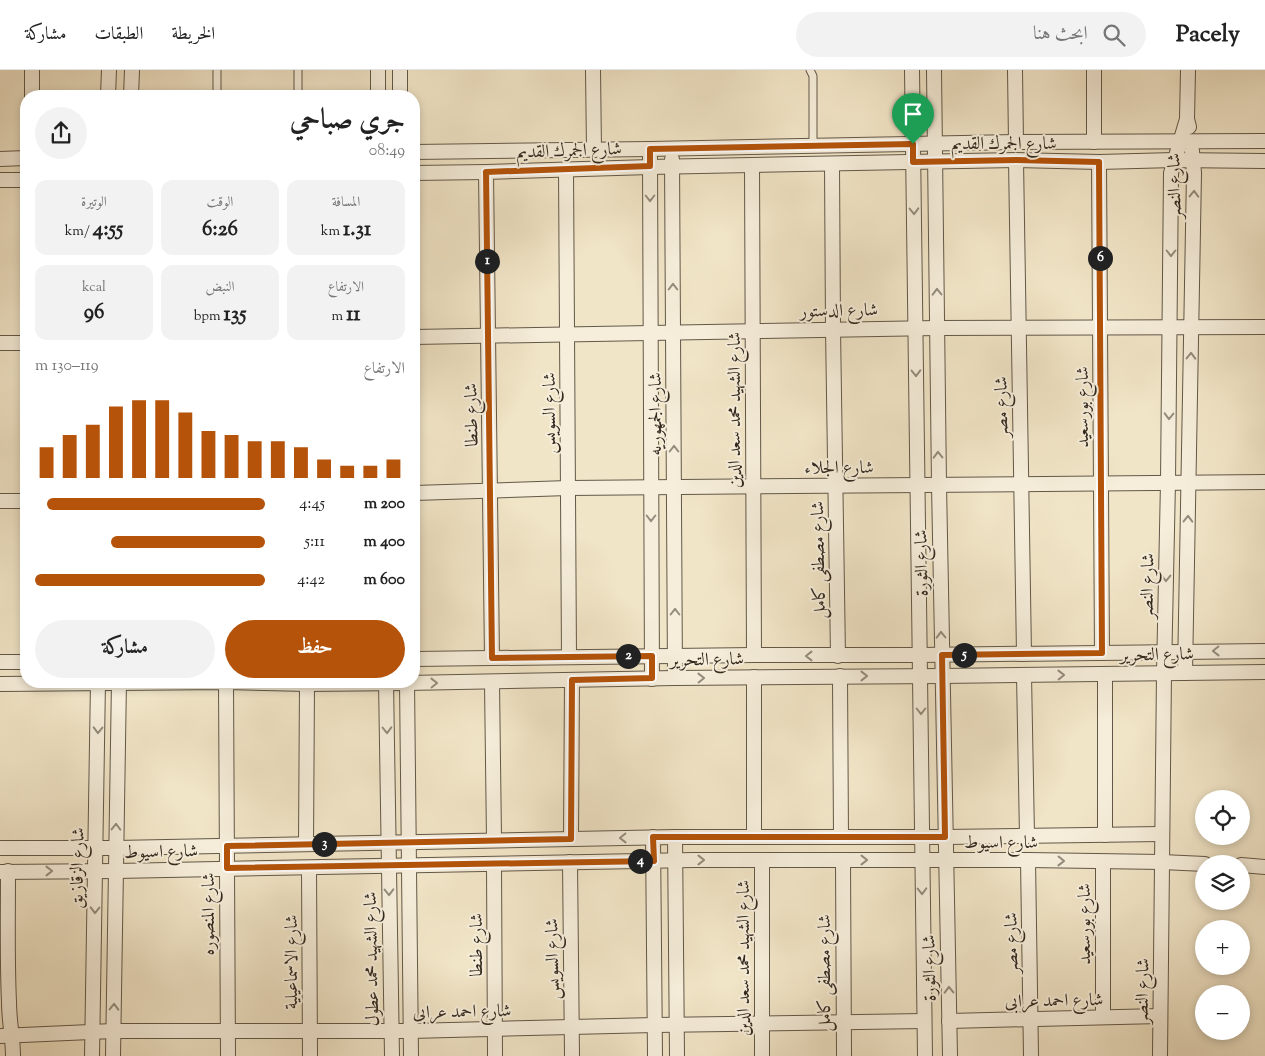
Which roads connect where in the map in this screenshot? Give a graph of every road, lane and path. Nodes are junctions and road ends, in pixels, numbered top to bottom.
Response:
1 (32, 70) edge
2 (109, 70) edge
3 (132, 70) edge
4 (217, 70) edge
5 (298, 70) edge
6 (378, 70) edge
7 (400, 70) edge
8 (593, 70) edge
9 (810, 70) edge
10 (912, 70) edge
11 (934, 70) edge
12 (1015, 70) edge
13 (1094, 70) edge
14 (1188, 70) edge
15 (32, 90) edge
16 (108, 90) edge
17 (131, 90) edge
18 (217, 90) edge
19 (298, 90) edge
20 (378, 90) edge
21 (400, 90) edge
22 (1186, 141) junction
23 (1265, 141) edge
24 (1016, 142) junction
25 (1094, 142) junction
26 (913, 144) junction
27 (935, 144) junction
28 (813, 146) junction
29 (672, 148) junction
30 (650, 149) junction
31 (594, 150) junction
32 (420, 152) edge
33 (20, 158) edge
34 (0, 159) edge
35 (1016, 160) junction
36 (1174, 160) junction
37 (1193, 160) junction
38 (1265, 161) edge
39 (913, 162) junction
40 (936, 162) junction
41 (1099, 162) junction
42 (832, 164) junction
43 (752, 165) junction
44 (650, 166) junction
45 (672, 166) junction
46 (566, 169) junction
47 (486, 172) junction
48 (420, 173) edge
49 (0, 180) edge
50 (20, 180) edge
51 (1019, 327) junction
52 (1100, 327) junction
53 (1265, 327) edge
54 (915, 328) junction
55 (937, 328) junction
56 (1170, 328) junction
57 (1191, 328) junction
58 (833, 329) junction
59 (752, 331) junction
60 (650, 333) junction
61 (673, 333) junction
62 (567, 335) junction
63 (488, 336) junction
64 (420, 337) edge
65 (0, 343) edge
66 (20, 343) edge
67 (1168, 482) junction
68 (1188, 482) junction
69 (1265, 482) edge
70 (1101, 483) junction
71 (1021, 484) junction
72 (918, 485) junction
73 (939, 485) junction
74 (835, 486) junction
75 (651, 487) junction
76 (674, 487) junction
77 (753, 487) junction
78 (568, 488) junction
79 (490, 491) junction
80 (420, 493) edge
81 (0, 501) edge
82 (20, 501) edge
83 (1265, 651) edge
84 (1165, 652) junction
85 (1185, 652) junction
86 (1102, 653) junction
87 (1024, 654) junction
88 (754, 655) junction
89 (942, 655) junction
90 (652, 656) junction
91 (675, 656) junction
92 (838, 656) junction
93 (920, 656) junction
94 (569, 657) junction
95 (492, 658) junction
96 (420, 659) edge
97 (0, 662) edge
98 (20, 662) edge
99 (1185, 672) junction
100 (1265, 672) edge
101 (1164, 673) junction
102 (1105, 674) junction
103 (1024, 675) junction
104 (840, 676) junction
105 (921, 676) junction
106 (942, 676) junction
107 (754, 677) junction
108 (652, 678) junction
109 (675, 678) junction
110 (572, 680) junction
111 (420, 682) edge
112 (492, 682) junction
113 (0, 684) edge
114 (20, 684) edge
115 (98, 688) edge
116 (119, 688) edge
117 (226, 688) edge
118 (308, 688) edge
119 (386, 688) edge
120 (407, 688) edge
121 (1162, 834) junction
122 (1105, 835) junction
123 (1027, 836) junction
124 (653, 837) junction
125 (675, 837) junction
126 (754, 837) junction
127 (841, 837) junction
128 (922, 837) junction
129 (945, 837) junction
130 (571, 839) junction
131 (494, 840) junction
132 (388, 842) junction
133 (408, 842) junction
134 (306, 844) junction
135 (227, 846) junction
136 (0, 848) edge
137 (96, 848) junction
138 (116, 848) junction
139 (762, 860) junction
140 (843, 860) junction
141 (922, 860) junction
142 (945, 860) junction
143 (1028, 860) junction
144 (654, 861) junction
145 (675, 861) junction
146 (570, 862) junction
147 (1103, 862) junction
148 (1162, 862) junction
149 (494, 864) junction
150 (1195, 864) edge
151 (1250, 865) edge
152 (389, 866) junction
153 (408, 866) junction
154 (1265, 866) edge
155 (227, 868) junction
156 (309, 868) junction
157 (96, 871) junction
158 (116, 871) junction
159 (4, 872) edge
160 (1160, 1016) junction
161 (1103, 1017) junction
162 (1031, 1019) junction
163 (924, 1021) junction
164 (949, 1021) junction
165 (843, 1022) junction
166 (762, 1023) junction
167 (676, 1024) junction
168 (655, 1025) junction
169 (572, 1027) junction
170 (495, 1029) junction
171 (113, 1031) junction
172 (228, 1031) junction
173 (310, 1031) junction
174 (391, 1031) junction
175 (410, 1031) junction
176 (92, 1032) junction
177 (6, 1036) edge
178 (13, 1056) edge
179 (92, 1056) edge
180 (113, 1056) edge
181 (228, 1056) edge
182 (310, 1056) edge
183 (392, 1056) edge
184 (411, 1056) edge
185 (495, 1056) edge
186 (572, 1056) edge
187 (655, 1056) edge
188 (677, 1056) edge
189 (762, 1056) edge
190 (844, 1056) edge
191 (925, 1056) edge
192 (950, 1056) edge
193 (1031, 1056) edge
194 (1160, 1056) edge

1 - 15 street
2 - 16 street
3 - 17 street
4 - 18 lane
5 - 19 lane
6 - 20 street
7 - 21 street
8 - 31 street
9 - 28 lane
10 - 26 street, شارع الثورة
11 - 27 street, شارع الثورة
12 - 24 street
13 - 25 street
14 - 22 street, شارع النصر
22 - 23 street, شارع الجمرك القديم
22 - 25 street, شارع الجمرك القديم
22 - 36 street, شارع النصر
22 - 37 street, شارع النصر
24 - 25 street, شارع الجمرك القديم
24 - 27 street, شارع الجمرك القديم
26 - 27 street, شارع الجمرك القديم
26 - 28 street, شارع الجمرك القديم
26 - 39 street, شارع الثورة
27 - 40 street, شارع الثورة
28 - 29 street, شارع الجمرك القديم
29 - 30 street, شارع الجمرك القديم
29 - 45 street, شارع الجمهوريه
30 - 31 street, شارع الجمرك القديم
30 - 44 street, شارع الجمهوريه
31 - 32 street, شارع الجمرك القديم
33 - 34 street
35 - 40 street, شارع الجمرك القديم
35 - 41 street, شارع الجمرك القديم
35 - 51 street, شارع مصر
36 - 37 street, شارع الجمرك القديم
36 - 41 street, شارع الجمرك القديم
36 -> 56 street, شارع النصر
37 - 38 street, شارع الجمرك القديم
57 -> 37 street, شارع النصر
39 - 40 street, شارع الجمرك القديم
39 - 42 street, شارع الجمرك القديم
39 -> 54 street, شارع الثورة
55 -> 40 street, شارع الثورة
41 - 52 street, شارع بورسعيد
42 - 43 street, شارع الجمرك القديم
42 - 58 street, شارع مصطفى كامل
43 - 45 street, شارع الجمرك القديم
43 - 59 street, شارع الشهيد محمد سعد الدين
44 - 45 street, شارع الجمرك القديم
44 - 46 street, شارع الجمرك القديم
44 -> 60 street, شارع الجمهوريه
61 -> 45 street, شارع الجمهوريه
46 - 47 street, شارع الجمرك القديم
46 - 62 street, شارع السويس
47 - 48 street, شارع الجمرك القديم
47 - 63 street, شارع طنطا
49 - 50 street
51 - 52 street, شارع الدستور
51 - 55 street, شارع الدستور
51 - 71 street, شارع مصر
52 - 56 street, شارع الدستور
52 - 70 street, شارع بورسعيد
53 - 57 street, شارع الدستور
54 - 55 street, شارع الدستور
54 - 58 street, شارع الدستور
54 -> 72 street, شارع الثورة
73 -> 55 street, شارع الثورة
56 - 57 street, شارع الدستور
56 -> 67 street, شارع النصر
68 -> 57 street, شارع النصر
58 - 59 street, شارع الدستور
58 - 74 street, شارع مصطفى كامل
59 - 61 street, شارع الدستور
59 - 77 street, شارع الشهيد محمد سعد الدين
60 - 61 street, شارع الدستور
60 - 62 street, شارع الدستور
60 - 75 street, شارع الجمهوريه
76 -> 61 street, شارع الجمهوريه
62 - 63 street, شارع الدستور
62 - 78 street, شارع السويس
63 - 64 street, شارع الدستور
63 - 79 street, شارع طنطا
65 - 66 street
67 - 68 street, شارع الجلاء
67 - 70 street, شارع الجلاء
67 -> 84 street, شارع النصر
68 - 69 street, شارع الجلاء
85 -> 68 street, شارع النصر
70 - 71 street, شارع الجلاء
70 - 86 street, شارع بورسعيد
71 - 73 street, شارع الجلاء
71 - 87 street, شارع مصر
72 - 73 street, شارع الجلاء
72 - 74 street, شارع الجلاء
72 - 93 street, شارع الثورة
89 -> 73 street, شارع الثورة
74 - 77 street, شارع الجلاء
74 - 92 street, شارع مصطفى كامل
75 - 76 street, شارع الجلاء
75 - 78 street, شارع الجلاء
75 -> 90 street, شارع الجمهوريه
76 - 77 street, شارع الجلاء
91 -> 76 street, شارع الجمهوريه
77 - 88 street, شارع الشهيد محمد سعد الدين
78 - 79 street, شارع الجلاء
78 - 94 street, شارع السويس
79 - 80 street, شارع الجلاء
79 - 95 street, شارع طنطا
81 - 82 street
83 -> 85 street, شارع التحرير
84 - 85 street, شارع التحرير
84 - 86 street, شارع التحرير
84 - 101 street, شارع النصر
85 - 99 street, شارع النصر
86 - 87 street, شارع التحرير
87 - 89 street, شارع التحرير
88 - 91 street, شارع التحرير
92 -> 88 street, شارع التحرير
89 - 93 street, شارع التحرير
89 - 106 street, شارع الثورة
90 - 91 street, شارع التحرير
90 - 94 street, شارع التحرير
90 - 108 street, شارع الجمهوريه
91 - 109 street, شارع الجمهوريه
92 - 93 street, شارع التحرير
93 - 105 street, شارع الثورة
94 - 95 street, شارع التحرير
95 - 96 street, شارع التحرير
97 - 98 street
99 - 100 street, شارع التحرير
99 - 101 street, شارع التحرير
101 - 102 street, شارع التحرير
101 - 121 street, شارع النصر
103 -> 102 street, شارع التحرير
102 - 122 street
103 - 106 street, شارع التحرير
103 - 123 street
104 -> 105 street, شارع التحرير
104 - 107 street, شارع التحرير
104 - 127 street
105 - 106 street, شارع التحرير
105 -> 128 street, شارع الثورة
106 - 129 street, شارع الثورة
109 -> 107 street, شارع التحرير
107 - 126 street
108 - 109 street, شارع التحرير
108 - 110 street, شارع التحرير
110 - 112 street, شارع التحرير
110 - 130 street
111 -> 112 street, شارع التحرير
112 - 131 street
113 - 114 street, شارع التحرير
115 -> 137 street, شارع الزقازيق
138 -> 116 street
117 - 135 street, شارع المنصوره
118 - 134 street
119 -> 132 street, شارع الشهيد محمد عطول
120 - 133 street
121 - 122 street, شارع اسيوط
121 - 148 street, شارع النصر
122 - 123 street, شارع اسيوط
123 - 129 street, شارع اسيوط
124 - 125 street, شارع اسيوط
124 -> 130 street, شارع اسيوط
124 - 144 street
125 - 126 street, شارع اسيوط
125 - 145 street
126 - 127 street, شارع اسيوط
127 - 128 street, شارع اسيوط
128 - 129 street, شارع اسيوط
128 - 141 street, شارع الثورة
129 - 142 street, شارع الثورة
130 - 131 street, شارع اسيوط
131 - 133 street, شارع اسيوط
132 - 133 street, شارع اسيوط
132 - 134 street, شارع اسيوط
132 - 152 street, شارع الشهيد محمد عطول
133 - 153 street
134 - 135 street, شارع اسيوط
135 - 138 street, شارع اسيوط
135 - 155 street, شارع المنصوره
136 - 137 street, شارع اسيوط
137 - 138 street, شارع اسيوط
137 - 157 street, شارع الزقازيق
138 - 158 street
139 - 140 street, شارع اسيوط
145 -> 139 street, شارع اسيوط
139 - 166 street, شارع الشهيد محمد سعد الدين
140 -> 141 street, شارع اسيوط
140 - 165 street, شارع مصطفى كامل
141 - 142 street, شارع اسيوط
141 -> 163 street, شارع الثورة
142 - 143 street, شارع اسيوط
164 -> 142 street, شارع الثورة
143 -> 147 street, شارع اسيوط
143 - 162 street, شارع مصر
144 - 145 street, شارع اسيوط
144 - 146 street, شارع اسيوط
144 - 168 street
145 - 167 street
146 - 149 street, شارع اسيوط
146 - 169 street, شارع السويس
147 - 148 street, شارع اسيوط
147 - 161 street, شارع بورسعيد
148 - 150 street, شارع اسيوط
148 - 160 street, شارع النصر
149 - 153 street, شارع اسيوط
149 - 170 street, شارع طنطا
151 - 154 street
152 - 153 street, شارع اسيوط
152 - 156 street, شارع اسيوط
152 -> 174 street, شارع الشهيد محمد عطول
153 - 175 street
155 - 156 street, شارع اسيوط
155 - 158 street, شارع اسيوط
155 - 172 street, شارع المنصوره
156 - 173 street, شارع الاسماعيلية
157 - 158 street, شارع اسيوط
159 -> 157 street, شارع اسيوط
157 -> 176 street, شارع الزقازيق
171 -> 158 street
159 - 177 street
160 - 161 street, شارع احمد عرابى
160 - 194 street, شارع النصر
161 - 162 street, شارع احمد عرابى
162 - 164 street, شارع احمد عرابى
162 - 193 street, شارع مصر
163 - 165 street, شارع احمد عرابى
163 - 191 street, شارع الثورة
164 - 192 street, شارع الثورة
165 - 166 street, شارع احمد عرابى
165 - 190 street, شارع مصطفى كامل
166 - 167 street, شارع احمد عرابى
166 - 189 street, شارع الشهيد محمد سعد الدين
167 - 168 street, شارع احمد عرابى
167 - 188 street
168 - 169 street, شارع احمد عرابى
168 - 187 street
169 - 170 street, شارع احمد عرابى
169 - 186 street, شارع السويس
170 - 175 street, شارع احمد عرابى
170 - 185 street, شارع طنطا
171 - 172 street, شارع احمد عرابى
171 - 176 street, شارع احمد عرابى
171 - 180 street
172 - 173 street, شارع احمد عرابى
172 - 181 street, شارع المنصوره
173 - 174 street, شارع احمد عرابى
173 - 182 street, شارع الاسماعيلية
174 - 175 street, شارع احمد عرابى
174 - 183 street, شارع الشهيد محمد عطول
175 - 184 street
176 - 177 street, شارع احمد عرابى
176 - 179 street, شارع الزقازيق
177 - 178 street

